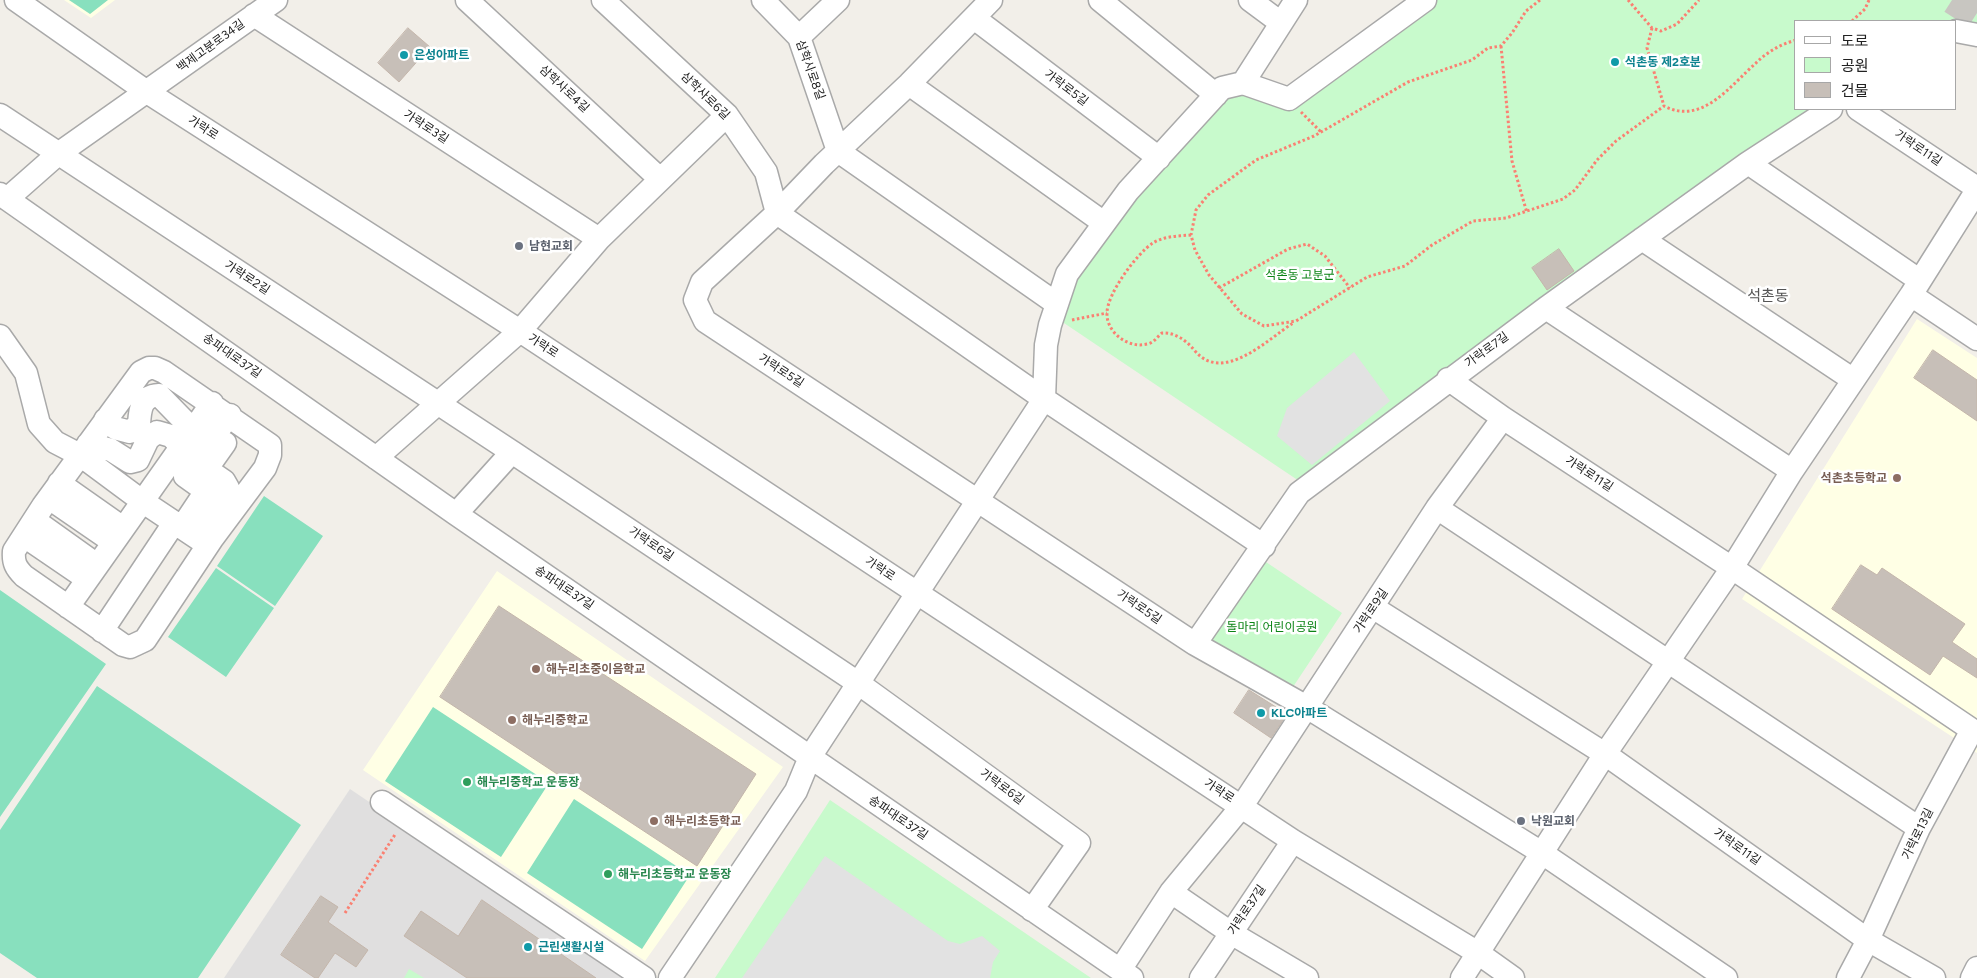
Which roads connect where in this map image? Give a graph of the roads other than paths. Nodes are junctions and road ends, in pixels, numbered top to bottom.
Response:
1 (16, 0) edge
2 (276, 0) edge
3 (467, 0) edge
4 (603, 0) edge
5 (763, 0) edge
6 (838, 0) edge
7 (991, 0) edge
8 (1100, 0) edge
9 (1250, 0) edge
10 (1296, 0) edge
11 (1424, 0) edge
12 (254, 14) junction
13 (974, 18) junction
14 (1281, 23) junction
15 (1957, 31) edge
16 (1977, 35) edge
17 (800, 37) junction
18 (1243, 83) junction
19 (909, 84) junction
20 (147, 92) junction
21 (1216, 95) junction
22 (1829, 110) edge
23 (1859, 110) edge
24 (0, 115) edge
25 (727, 115) junction
26 (838, 151) junction
27 (58, 154) junction
28 (1159, 158) junction
29 (1748, 163) junction
30 (660, 179) junction
31 (1977, 189) edge
32 (4, 196) edge
33 (777, 213) junction
34 (1104, 223) junction
35 (599, 239) junction
36 (1642, 239) junction
37 (1915, 288) junction
38 (1057, 304) junction
39 (1546, 308) junction
40 (520, 331) junction
41 (0, 336) edge
42 (1977, 339) edge
43 (1448, 379) junction
44 (1852, 379) junction
45 (1044, 399) junction
46 (437, 403) junction
47 (228, 414) junction
48 (1503, 418) junction
49 (105, 420) junction
50 (187, 438) junction
51 (84, 449) junction
52 (512, 452) junction
53 (376, 458) junction
54 (1792, 471) junction
55 (54, 491) junction
56 (978, 500) junction
57 (142, 501) junction
58 (1437, 508) junction
59 (456, 514) junction
60 (29, 528) junction
61 (74, 532) junction
62 (190, 533) junction
63 (118, 535) junction
64 (1264, 546) junction
65 (1732, 568) junction
66 (92, 572) junction
67 (917, 594) junction
68 (68, 607) junction
69 (1374, 608) junction
70 (102, 631) junction
71 (1194, 644) junction
72 (1666, 662) junction
73 (858, 683) junction
74 (1305, 706) junction
75 (1972, 730) joint
76 (1605, 754) junction
77 (810, 757) junction
78 (382, 802) dead end
79 (1242, 806) junction
80 (1919, 828) junction
81 (1293, 841) junction
82 (1542, 852) junction
83 (1171, 892) junction
84 (1032, 910) junction
85 (1232, 933) junction
86 (1868, 940) junction
87 (1478, 954) junction
88 (1977, 968) edge
89 (1126, 974) edge
90 (644, 978) edge
91 (670, 978) edge
92 (1201, 978) edge
93 (1307, 978) edge
94 (1462, 978) edge
95 (1513, 978) edge
96 (1726, 978) edge
97 (1848, 978) edge
98 (1934, 978) edge
99 (1972, 978) edge

1 - 20 street, 가락로
2 - 12 street, 백제고분로34길
3 - 30 street, 삼학사로4길
4 - 25 street, 삼학사로6길
5 - 17 street, 삼학사로8길
6 - 17 street
7 - 13 street, 가락로5길
8 - 21 street
9 - 14 street
10 - 14 street
11 - 18 street
12 - 20 street, 백제고분로34길
12 - 35 street, 가락로3길
13 - 19 street, 가락로5길
13 - 28 street, 가락로5길
14 - 18 street
15 - 16 street
17 - 26 street, 삼학사로8길
18 - 21 street
19 - 26 street, 가락로5길
19 - 34 street
20 - 27 street
20 - 40 street, 가락로
21 - 28 street
22 - 29 street, 가락로7길
23 - 31 street, 가락로11길
24 - 27 street, 가락로2길
25 - 30 street
25 - 33 street, 삼학사로6길
26 - 33 street, 가락로5길
26 - 38 street
27 - 32 street
27 - 46 street, 가락로2길
28 - 34 street
29 - 36 street, 가락로7길
29 - 37 street
30 - 35 street
31 - 37 street, 가락로11길
32 - 53 street, 송파대로37길
33 - 45 street
33 - 56 street, 가락로5길
34 - 38 street
35 - 40 street
36 - 39 street, 가락로7길
36 - 44 street
37 - 42 street
37 - 44 street, 가락로11길
38 - 45 street
39 - 43 street, 가락로7길
39 - 54 street
40 - 46 street, 가락로
40 - 67 street, 가락로
41 - 51 street
43 - 48 street, 가락로11길
43 - 64 street, 가락로7길
44 - 54 street, 가락로11길
45 - 56 street
45 - 64 street
46 - 52 street, 가락로2길
46 - 53 street, 가락로
47 - 49 street
47 - 50 street
47 - 62 street
47 - 62 street
48 - 58 street, 가락로9길
48 - 65 street, 가락로11길
49 - 50 street
49 - 51 street
50 - 51 street
50 - 57 street
51 - 55 street
51 - 57 street
52 - 59 street
52 - 73 street, 가락로6길
53 - 59 street, 송파대로37길
54 - 65 street, 가락로11길
55 - 60 street
55 - 61 street
55 - 63 street
56 - 67 street
56 - 71 street, 가락로5길
57 - 62 street
57 - 63 street
58 - 69 street, 가락로9길
58 - 72 street
59 - 77 street, 송파대로37길
60 - 61 street
60 - 66 street
60 - 68 street
61 - 63 street
61 - 66 street
62 - 70 street
62 - 70 street
63 - 66 street
64 - 71 street, 가락로7길
65 - 72 street, 가락로11길
65 - 75 street, 가락로11길
66 - 68 street
67 - 73 street
67 - 79 street, 가락로
68 - 70 street
69 - 74 street, 가락로9길
69 - 76 street, 가락로11길
71 - 74 street, 가락로5길
72 - 76 street, 가락로11길
72 - 80 street
73 - 77 street
73 - 84 street, 가락로6길
74 - 79 street, 가락로9길
74 - 82 street
75 - 80 street, 가락로13길
76 - 82 street, 가락로11길
76 - 86 street, 가락로11길
77 - 84 street, 송파대로37길
77 - 91 street
78 - 90 street
79 - 81 street, 가락로
79 - 83 street, 가락로
80 - 86 street, 가락로13길
81 - 85 street, 가락로37길
81 - 87 street, 가락로
82 - 87 street, 가락로11길
82 - 96 street
83 - 85 street
83 - 89 street, 가락로
84 - 89 street, 송파대로37길
85 - 92 street, 가락로37길
85 - 93 street
86 - 97 street, 가락로13길
86 - 98 street
87 - 94 street, 가락로11길
87 - 95 street, 가락로
88 - 99 street

